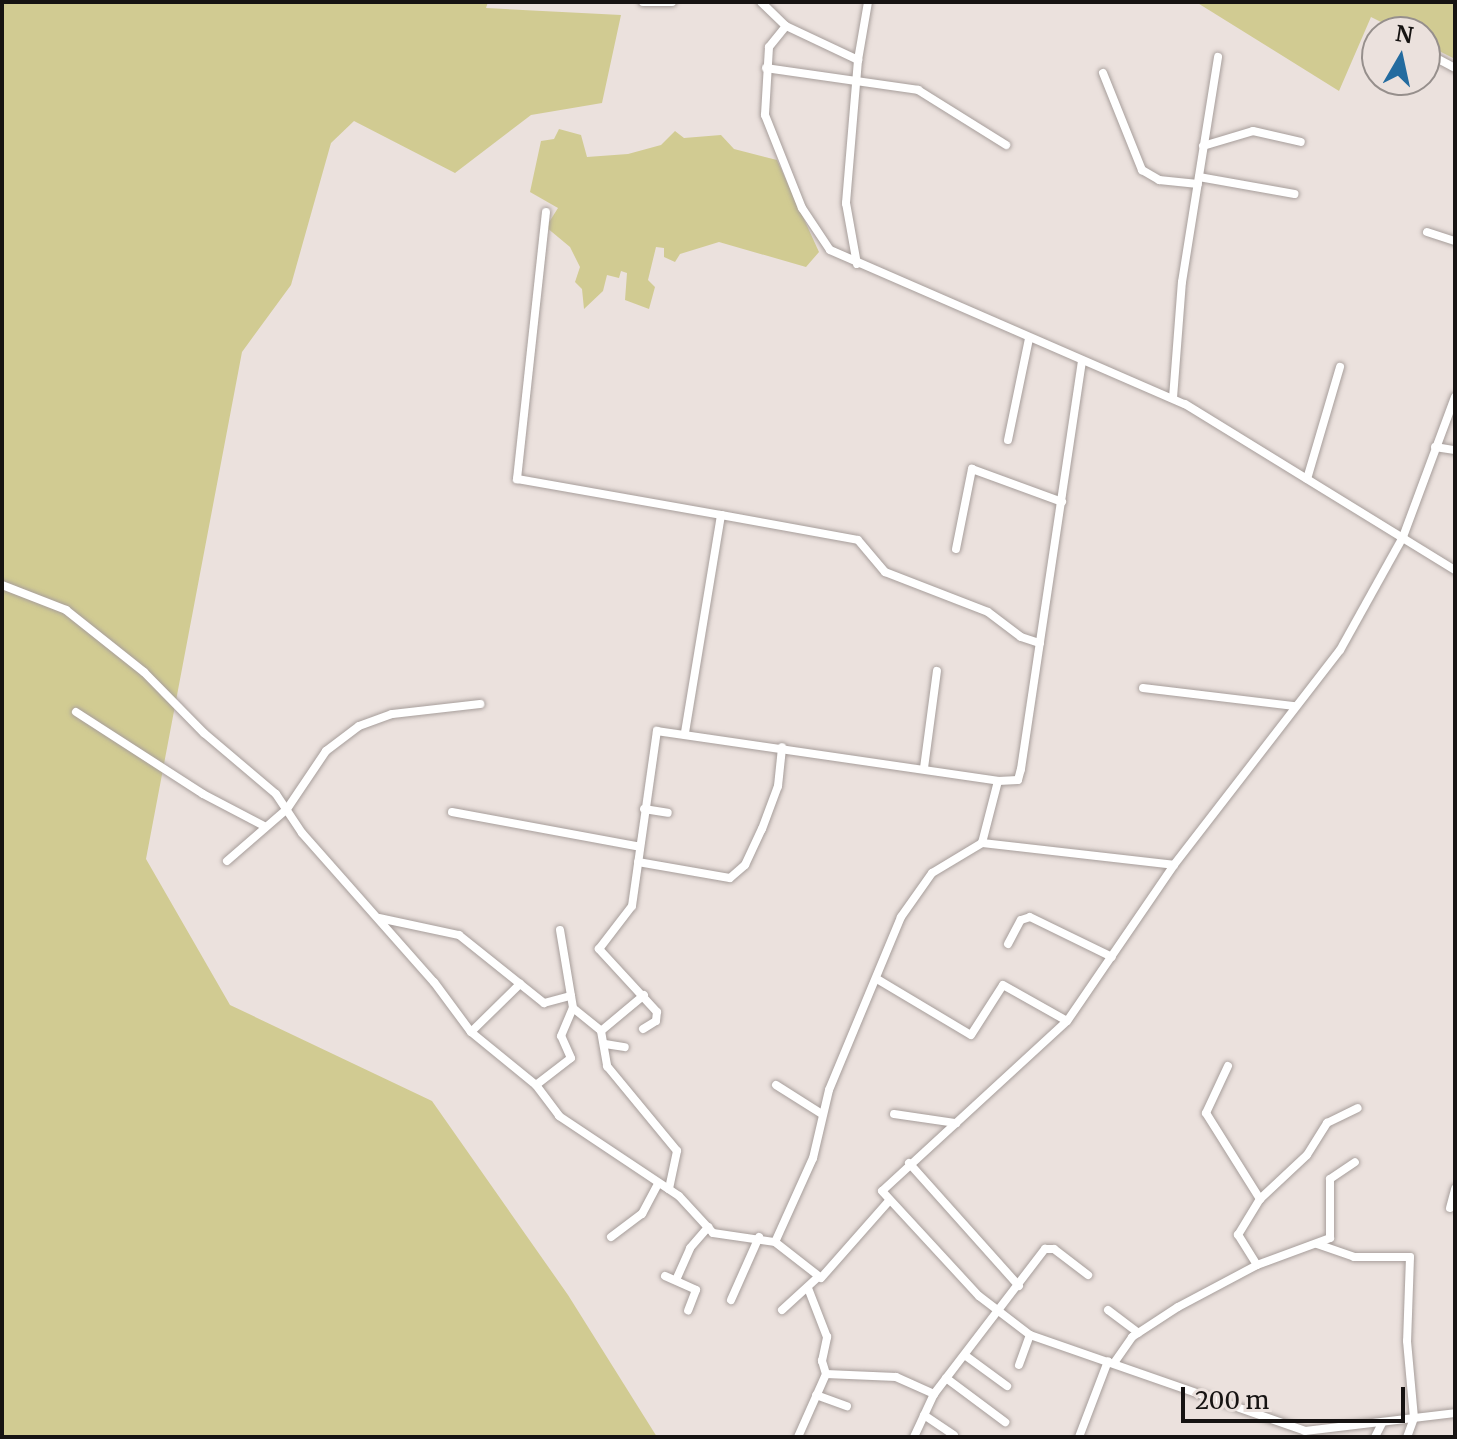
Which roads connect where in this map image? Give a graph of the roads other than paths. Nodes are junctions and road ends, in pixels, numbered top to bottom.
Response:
1 (643, 2) edge
2 (672, 2) edge
3 (761, 2) edge
4 (868, 2) edge
5 (786, 26) junction
6 (1218, 57) dead end
7 (858, 60) junction
8 (766, 68) junction
9 (1103, 73) dead end
10 (856, 81) junction
11 (1301, 142) dead end
12 (1006, 145) dead end
13 (1203, 146) junction
14 (1198, 180) junction
15 (1294, 194) dead end
16 (546, 212) dead end
17 (1427, 232) dead end
18 (1455, 241) edge
19 (857, 264) junction
20 (1029, 339) junction
21 (1082, 361) junction
22 (1340, 367) dead end
23 (1455, 397) edge
24 (1173, 398) junction
25 (1008, 440) dead end
26 (1435, 447) junction
27 (1455, 450) edge
28 (1307, 479) junction
29 (1062, 502) junction
30 (721, 515) junction
31 (1403, 537) junction
32 (956, 549) dead end
33 (1455, 570) edge
34 (2, 585) edge
35 (1040, 643) junction
36 (937, 671) dead end
37 (1143, 688) dead end
38 (480, 704) dead end
39 (1295, 706) junction
40 (76, 712) dead end
41 (685, 733) junction
42 (782, 747) junction
43 (924, 768) junction
44 (998, 781) junction
45 (287, 809) junction
46 (644, 809) junction
47 (452, 812) dead end
48 (668, 813) dead end
49 (264, 826) junction
50 (982, 843) junction
51 (640, 847) junction
52 (227, 861) dead end
53 (638, 862) junction
54 (1174, 865) junction
55 (378, 918) junction
56 (560, 930) dead end
57 (1008, 944) dead end
58 (1112, 957) junction
59 (877, 979) junction
60 (520, 984) junction
61 (644, 995) junction
62 (571, 996) junction
63 (573, 1008) junction
64 (1067, 1021) junction
65 (643, 1029) dead end
66 (601, 1031) junction
67 (471, 1032) junction
68 (605, 1044) junction
69 (625, 1047) dead end
70 (1228, 1066) dead end
71 (536, 1085) junction
72 (776, 1085) dead end
73 (1358, 1108) dead end
74 (822, 1114) junction
75 (894, 1114) dead end
76 (956, 1123) junction
77 (1355, 1162) dead end
78 (909, 1163) junction
79 (658, 1184) junction
80 (669, 1189) junction
81 (1455, 1189) edge
82 (1260, 1199) junction
83 (889, 1201) junction
84 (1450, 1208) dead end
85 (708, 1227) junction
86 (611, 1237) dead end
87 (759, 1237) junction
88 (775, 1242) junction
89 (1317, 1244) junction
90 (1257, 1265) junction
91 (1088, 1275) dead end
92 (665, 1276) dead end
93 (817, 1278) junction
94 (676, 1280) junction
95 (1019, 1286) junction
96 (808, 1288) junction
97 (731, 1300) dead end
98 (782, 1310) dead end
99 (1108, 1310) dead end
100 (688, 1311) dead end
101 (999, 1315) junction
102 (1138, 1333) junction
103 (1030, 1335) junction
104 (966, 1356) junction
105 (1111, 1362) junction
106 (1019, 1365) dead end
107 (826, 1374) junction
108 (946, 1378) junction
109 (1007, 1386) dead end
110 (934, 1394) junction
111 (816, 1395) junction
112 (847, 1406) dead end
113 (1455, 1413) edge
114 (924, 1415) junction
115 (1414, 1418) junction
116 (1005, 1422) dead end
117 (1382, 1423) junction
118 (1346, 1433) edge
119 (954, 1435) dead end
120 (798, 1437) edge
121 (914, 1437) edge
122 (1079, 1437) edge
123 (1375, 1437) edge
124 (1407, 1437) edge

1 - 2 street
3 - 5 street
4 - 7 street
5 - 7 street
5 - 8 street
6 - 13 street
7 - 10 street
8 - 10 street
8 - 19 street
9 - 14 street
10 - 12 street
10 - 19 street
11 - 13 street
13 - 14 street
14 - 15 street
14 - 24 street
16 - 30 street
17 - 18 street
19 - 20 street
20 - 21 street
20 - 25 street
21 - 24 street
21 - 29 street
22 - 28 street
23 - 26 street
24 - 28 street
26 - 27 street
26 - 31 street
28 - 31 street
29 - 32 street
29 - 35 street
30 - 35 street
30 - 41 street
31 - 33 street
31 - 39 street
34 - 45 street
35 - 44 street
36 - 43 street
37 - 39 street
38 - 45 street
39 - 54 street
40 - 49 street
41 - 42 street
41 - 46 street
42 - 43 street
42 - 53 street
43 - 44 street
44 - 50 street
45 - 49 street
45 - 55 street
46 - 48 street
46 - 51 street
47 - 51 street
49 - 52 street
50 - 54 street
50 - 59 street
51 - 53 street
53 - 61 street
54 - 58 street
55 - 60 street
55 - 67 street
56 - 62 street
57 - 58 street
58 - 64 street
59 - 64 street
59 - 74 street
60 - 62 street
60 - 67 street
61 - 65 street
61 - 66 street
62 - 63 street
63 - 66 street
63 - 71 street
64 - 76 street
66 - 68 street
67 - 71 street
68 - 69 street
68 - 80 street
70 - 82 street
71 - 79 street
72 - 74 street
73 - 82 street
74 - 88 street
75 - 76 street
76 - 78 street
77 - 89 street
78 - 83 street
78 - 95 street
79 - 80 street
79 - 86 street
80 - 85 street
81 - 84 street
82 - 90 street
83 - 93 street
83 - 101 street
85 - 87 street
85 - 94 street
87 - 88 street
87 - 97 street
88 - 93 street
89 - 90 street
89 - 115 street
90 - 102 street
91 - 95 street
92 - 94 street
93 - 96 street
94 - 100 street
95 - 101 street
96 - 98 street
96 - 107 street
99 - 102 street
101 - 103 street
101 - 104 street
102 - 105 street
103 - 105 street
103 - 106 street
104 - 108 street
104 - 109 street
105 - 118 street
105 - 122 street
107 - 110 street
107 - 111 street
108 - 110 street
108 - 116 street
110 - 114 street
111 - 112 street
111 - 120 street
113 - 115 street
114 - 119 street
114 - 121 street
115 - 117 street
115 - 124 street
117 - 118 street
117 - 123 street

